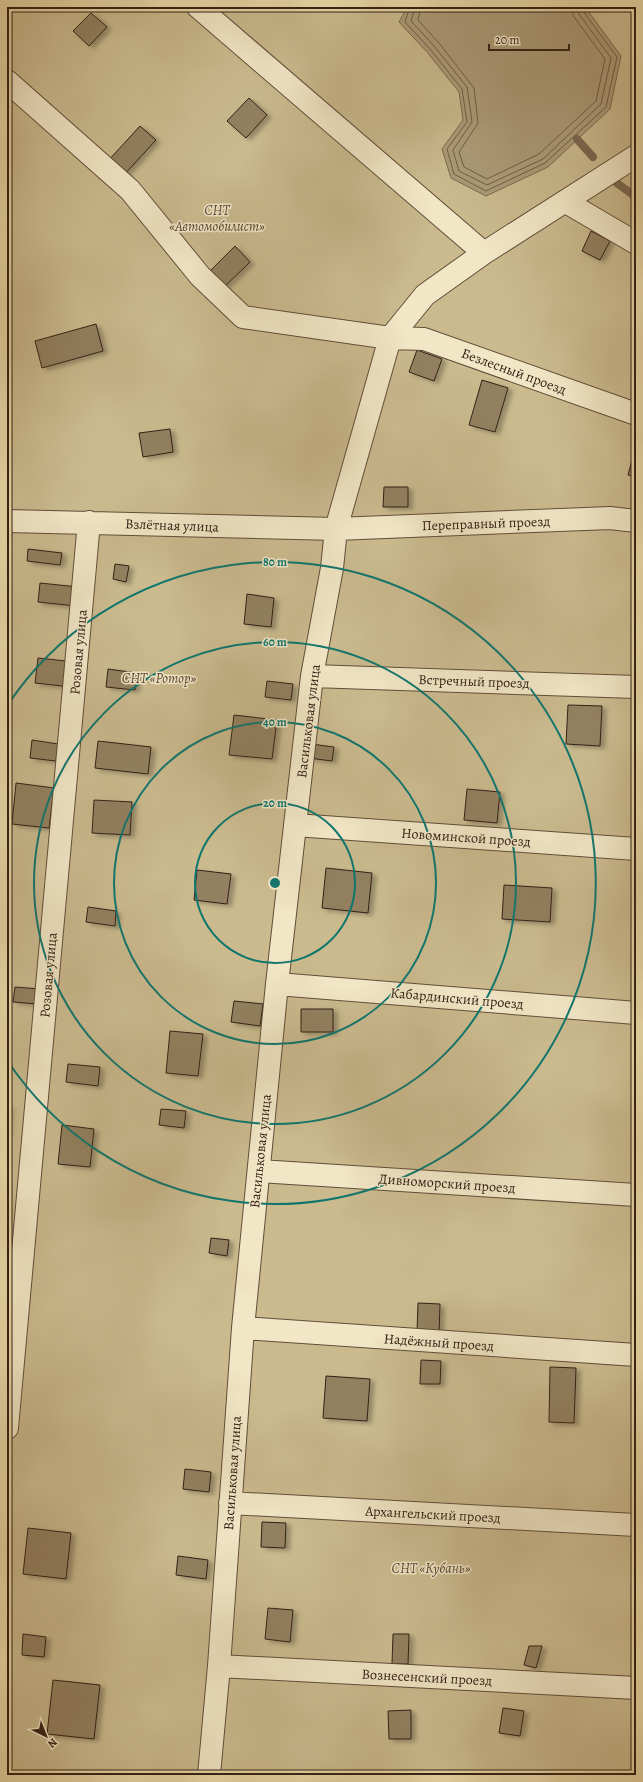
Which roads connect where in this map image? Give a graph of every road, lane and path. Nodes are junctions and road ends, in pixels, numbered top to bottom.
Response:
1 (198, 7) edge
2 (7, 81) edge
3 (636, 156) edge
4 (566, 202) junction
5 (636, 243) edge
6 (484, 253) junction
7 (390, 338) junction
8 (636, 414) edge
9 (7, 521) edge
10 (636, 521) edge
11 (90, 522) junction
12 (336, 529) junction
13 (312, 676) junction
14 (636, 687) edge
15 (295, 825) junction
16 (636, 849) edge
17 (277, 984) junction
18 (636, 1013) edge
19 (258, 1171) junction
20 (636, 1195) edge
21 (243, 1328) junction
22 (636, 1356) edge
23 (7, 1428) edge
24 (230, 1503) junction
25 (636, 1525) edge
26 (219, 1666) junction
27 (636, 1688) edge
28 (209, 1775) edge

1 - 6 street
2 - 7 street, Безлесный проезд
3 - 4 street
4 - 5 street
4 - 6 street
6 - 7 street
7 - 8 street, Безлесный проезд
7 - 12 street, Васильковая улица
9 - 11 street, Взлётная улица
10 - 12 street, Переправный проезд
11 - 12 street, Взлётная улица
11 - 23 street, Розовая улица
12 - 13 street, Васильковая улица
13 - 14 street, Встречный проезд
13 - 15 street, Васильковая улица
15 - 16 street, Новоминской проезд
15 - 17 street, Васильковая улица
17 - 18 street, Кабардинский проезд
17 - 19 street, Васильковая улица
19 - 20 street, Дивноморский проезд
19 - 21 street, Васильковая улица
21 - 22 street, Надёжный проезд
21 - 24 street, Васильковая улица
24 - 25 street, Архангельский проезд
24 - 26 street, Васильковая улица
26 - 27 street, Вознесенский проезд
26 - 28 street, Васильковая улица

